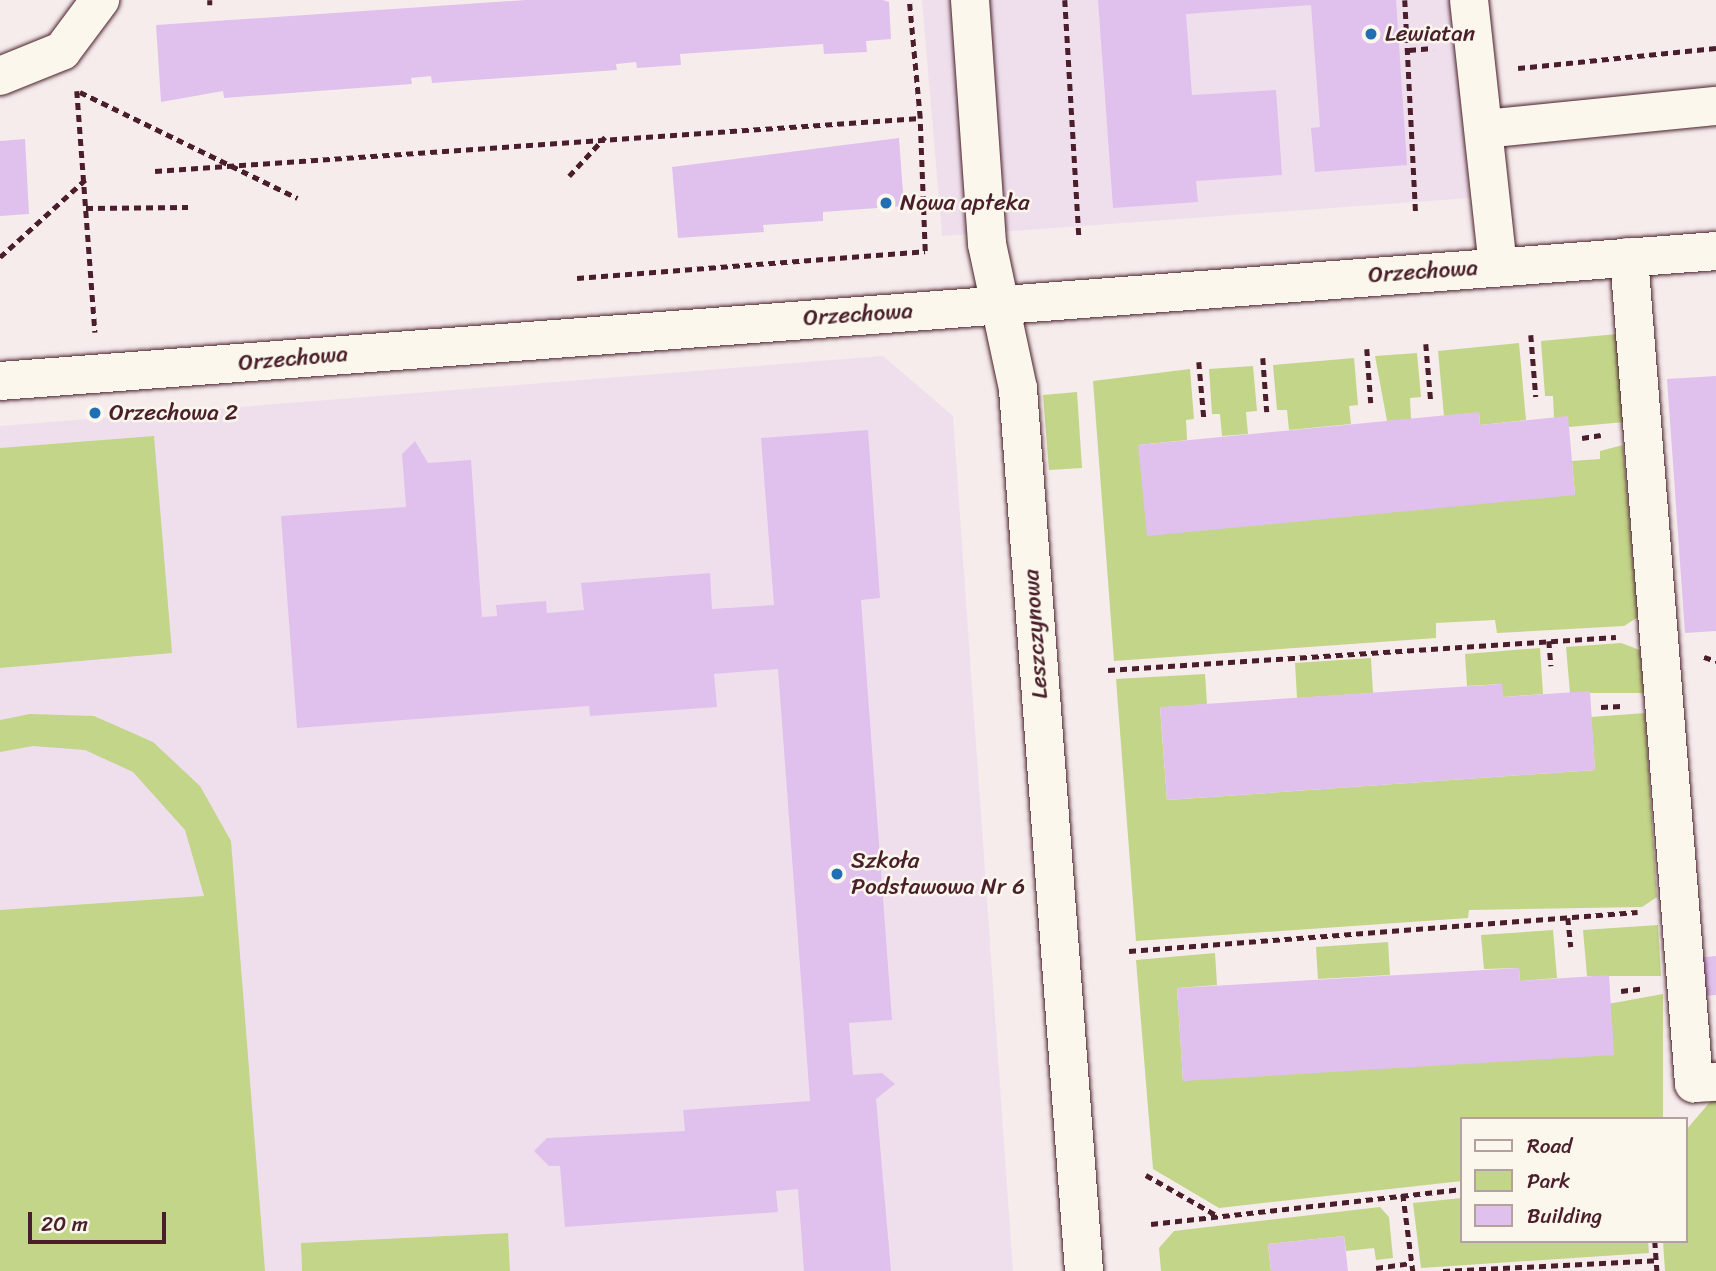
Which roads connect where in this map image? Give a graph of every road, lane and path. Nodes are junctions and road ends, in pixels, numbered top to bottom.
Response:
1 (100, 0) edge
2 (909, 0) edge
3 (970, 0) edge
4 (1065, 0) edge
5 (1405, 0) edge
6 (1469, 0) edge
7 (1716, 48) edge
8 (14, 71) edge
9 (1478, 72) junction
10 (79, 91) junction
11 (1716, 106) edge
12 (920, 118) junction
13 (1484, 129) junction
14 (606, 136) junction
15 (231, 166) junction
16 (155, 172) dead end
17 (569, 176) dead end
18 (85, 180) junction
19 (297, 198) dead end
20 (188, 207) dead end
21 (86, 208) junction
22 (1416, 214) dead end
23 (1079, 236) dead end
24 (1716, 251) edge
25 (0, 257) edge
26 (1629, 257) junction
27 (1498, 266) junction
28 (578, 278) dead end
29 (1000, 303) junction
30 (1531, 335) dead end
31 (95, 341) dead end
32 (1426, 344) dead end
33 (1367, 349) dead end
34 (1263, 358) dead end
35 (1199, 362) dead end
36 (0, 381) edge
37 (1536, 397) dead end
38 (1432, 402) dead end
39 (1371, 403) dead end
40 (1267, 412) dead end
41 (1204, 418) dead end
42 (1656, 635) junction
43 (1549, 641) junction
44 (1551, 666) dead end
45 (1108, 670) dead end
46 (1677, 909) junction
47 (1568, 918) junction
48 (1571, 947) dead end
49 (1129, 951) dead end
50 (1716, 1082) edge
51 (1146, 1175) dead end
52 (1460, 1189) edge
53 (1403, 1194) junction
54 (1219, 1216) junction
55 (1151, 1224) dead end
56 (1655, 1243) edge
57 (1657, 1260) junction
58 (1412, 1263) junction
59 (1376, 1268) dead end
60 (1084, 1271) edge
61 (1413, 1271) edge
62 (1443, 1271) edge
63 (1657, 1271) edge

1 - 8 street
2 - 12 path
3 - 29 street, Leszczynowa
4 - 23 path
5 - 22 path
6 - 9 street
7 - 9 path
8 - 10 path
9 - 13 street
10 - 15 path
10 - 18 path
11 - 13 street
12 - 14 path
12 - 28 path
13 - 27 street
14 - 15 path
14 - 17 path
15 - 16 path
15 - 19 path
18 - 21 path
18 - 25 path
20 - 21 path
21 - 31 path
24 - 26 street, Orzechowa
26 - 27 street, Orzechowa
26 - 42 street
27 - 29 street, Orzechowa
29 - 36 street, Orzechowa
29 - 60 street, Leszczynowa
30 - 37 path
32 - 38 path
33 - 39 path
34 - 40 path
35 - 41 path
42 - 43 path
42 - 46 street
43 - 44 path
43 - 45 path
46 - 47 path
46 - 50 street
47 - 48 path
47 - 49 path
51 - 54 path
52 - 53 path
53 - 54 path
53 - 58 path
54 - 55 path
56 - 57 path
57 - 62 path
57 - 63 path
58 - 59 path
58 - 61 path

